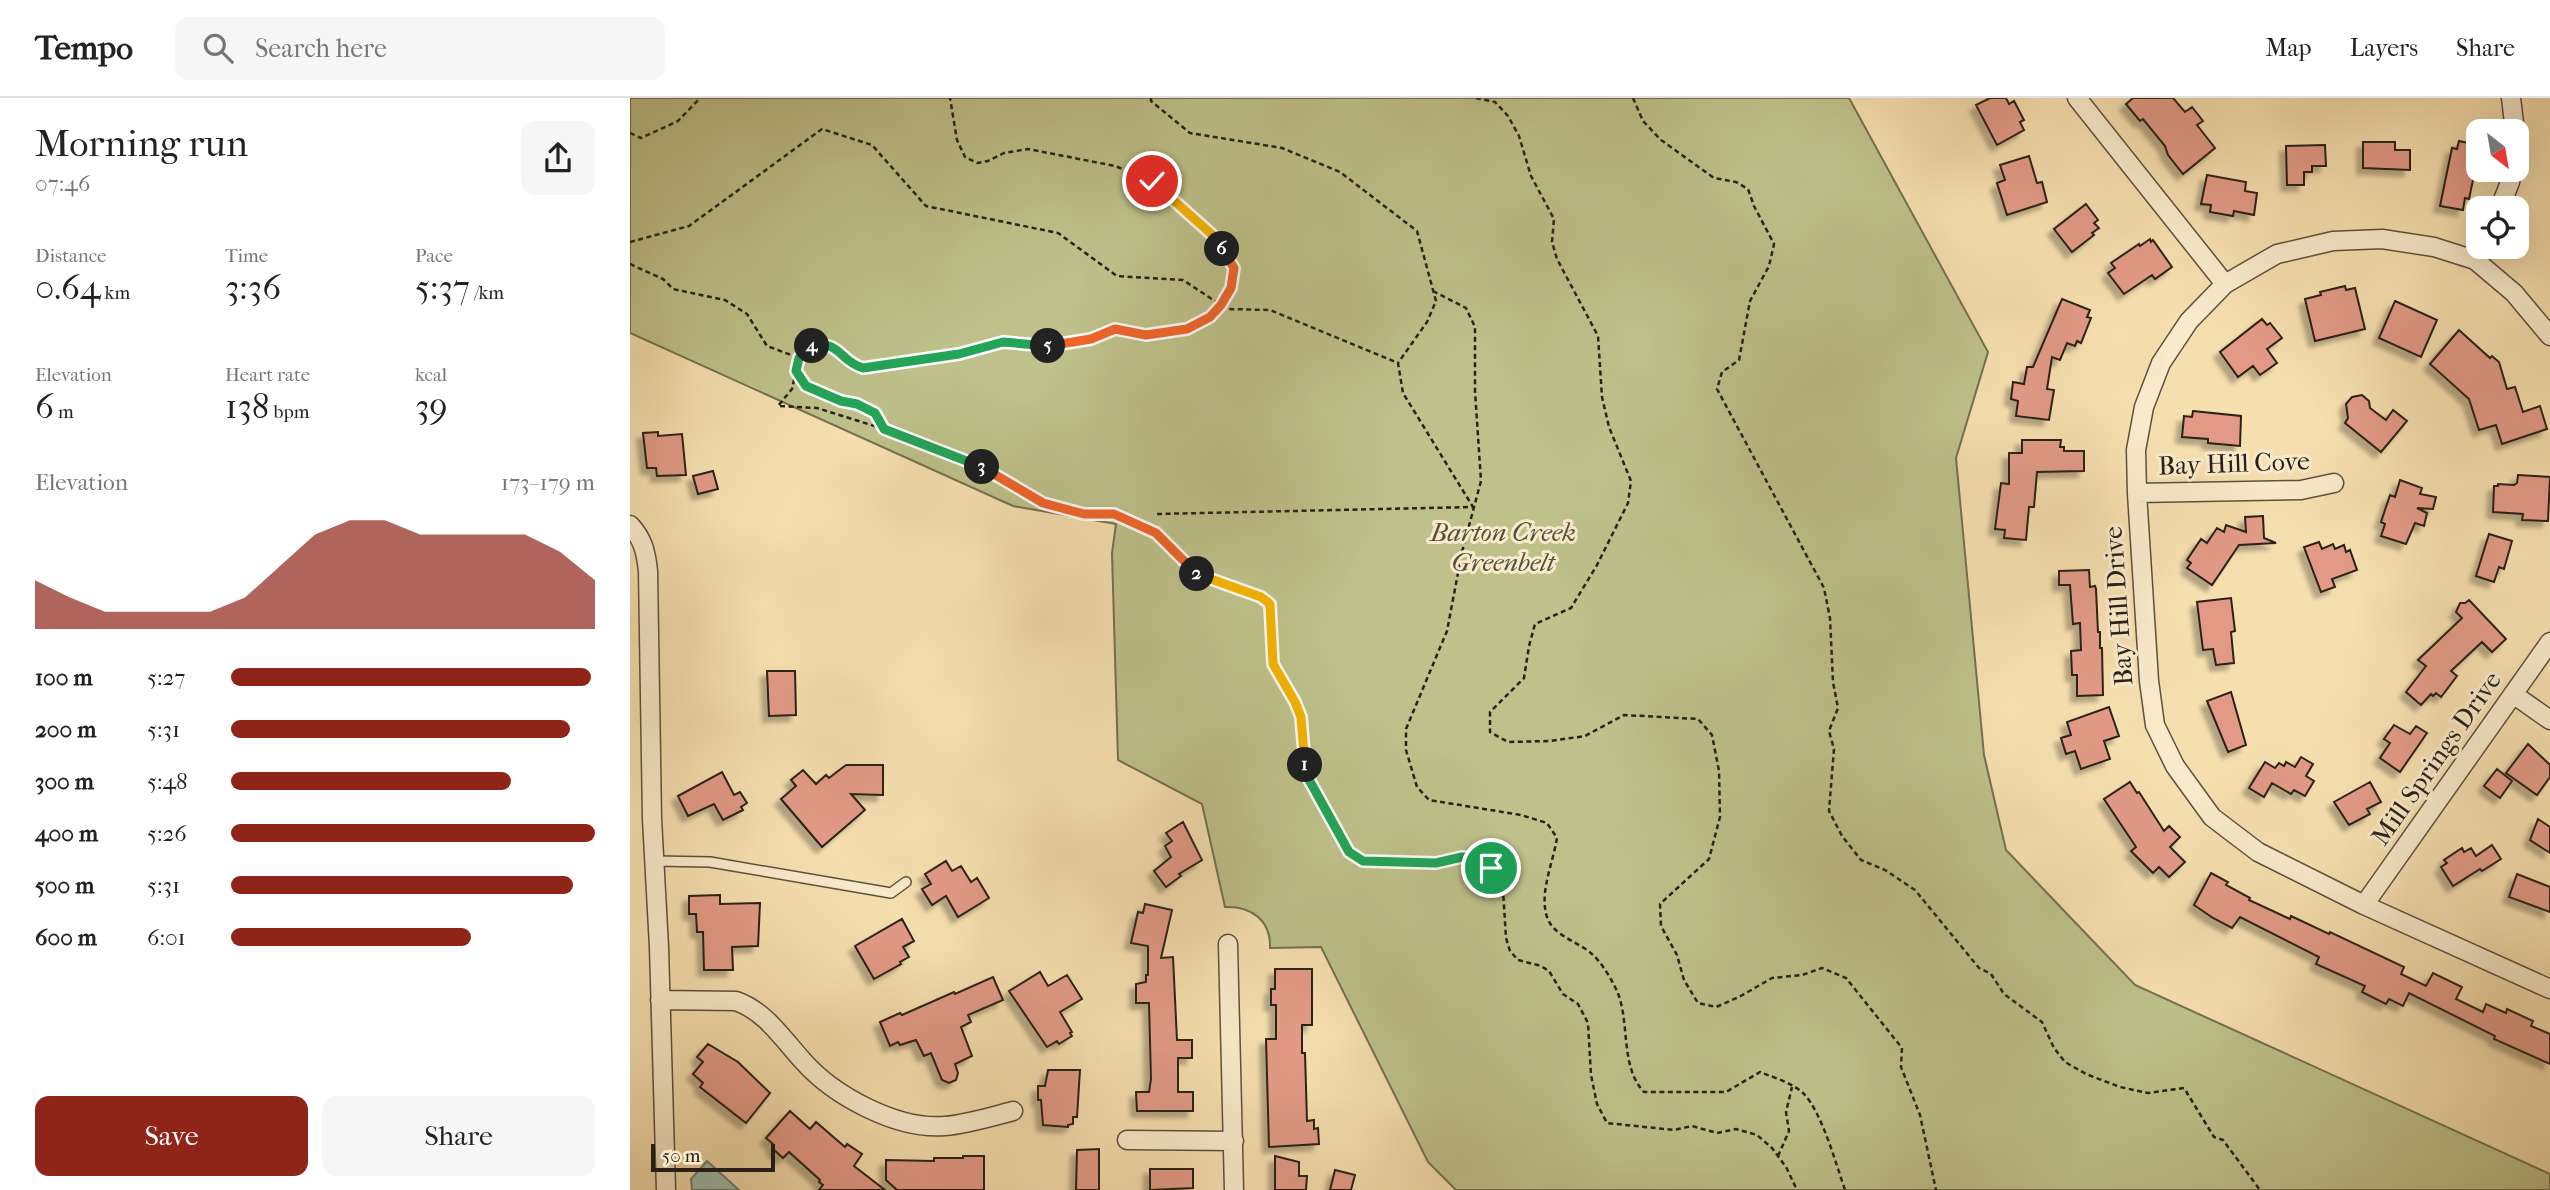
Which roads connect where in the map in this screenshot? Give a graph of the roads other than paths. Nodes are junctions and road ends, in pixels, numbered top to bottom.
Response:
1 (2077, 98) edge
2 (2511, 98) edge
3 (2514, 119) edge
4 (2466, 251) edge
5 (2483, 259) edge
6 (2225, 284) junction
7 (2550, 336) edge
8 (2334, 483) dead end
9 (2137, 493) junction
10 (630, 525) edge
11 (2550, 642) edge
12 (2513, 694) junction
13 (2550, 720) edge
14 (655, 861) junction
15 (906, 882) dead end
16 (2364, 905) junction
17 (1228, 943) dead end
18 (2550, 989) edge
19 (660, 1000) junction
20 (1013, 1111) dead end
21 (1127, 1140) dead end
22 (1234, 1141) junction
23 (666, 1190) edge
24 (1234, 1190) edge

1 - 6 street
2 - 3 street
4 - 6 street, Bay Hill Drive
5 - 7 street
6 - 9 street, Bay Hill Drive
8 - 9 street, Bay Hill Cove
9 - 16 street, Bay Hill Drive
10 - 14 street
11 - 12 street, Mill Springs Drive
12 - 13 street
12 - 16 street, Mill Springs Drive
14 - 15 lane
14 - 19 street
16 - 18 street, Bay Hill Drive
17 - 22 street
19 - 20 street
19 - 23 street
21 - 22 street
22 - 24 street

